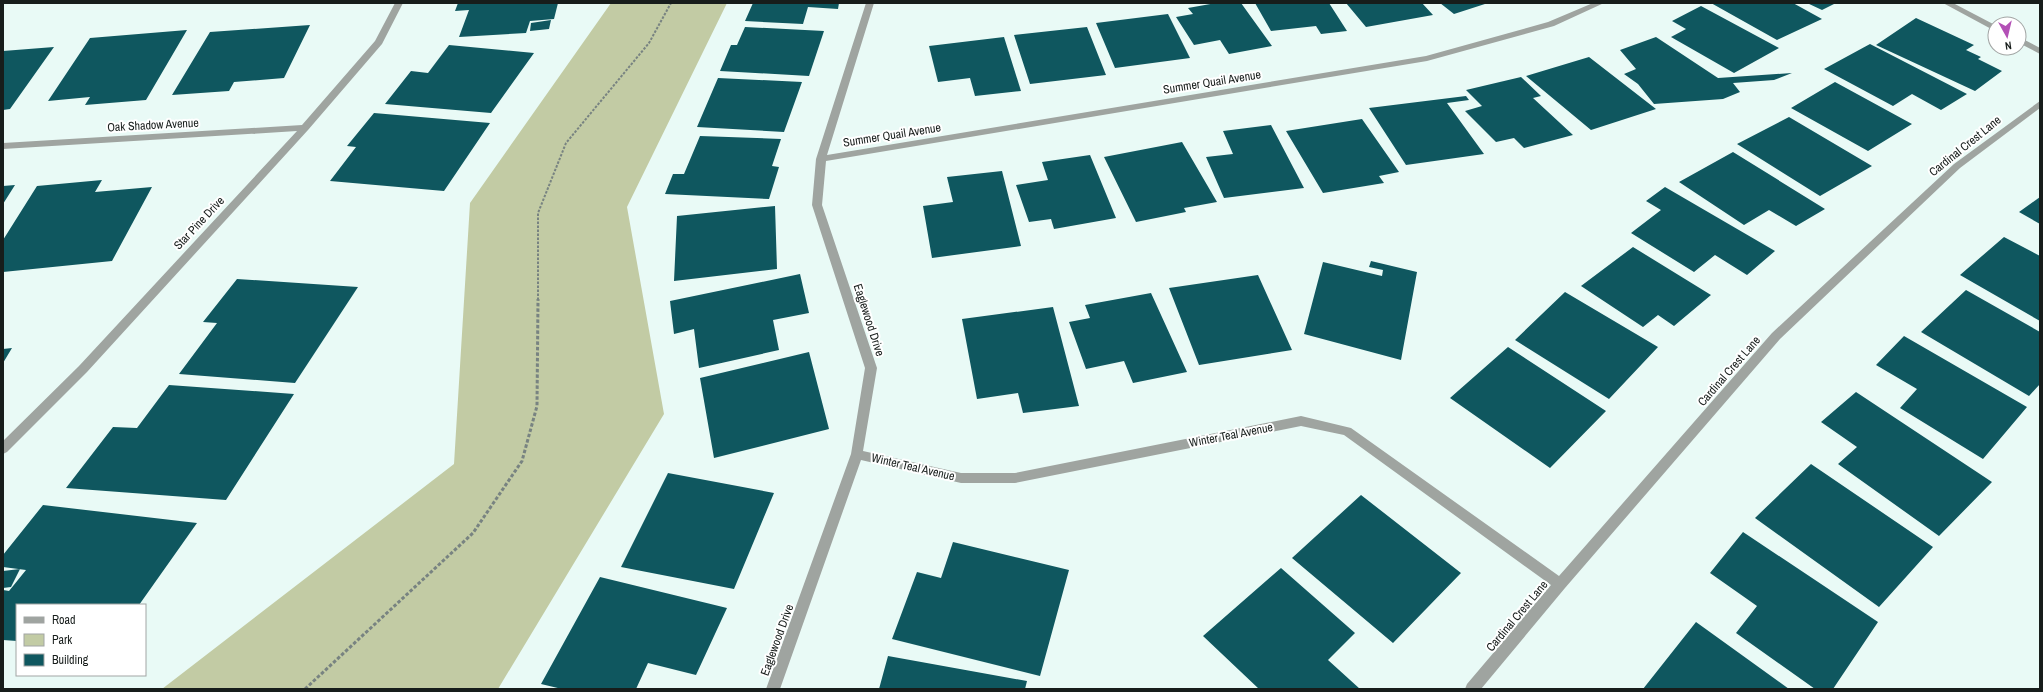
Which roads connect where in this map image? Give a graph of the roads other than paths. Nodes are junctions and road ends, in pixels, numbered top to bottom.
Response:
1 (399, 3) edge
2 (870, 3) edge
3 (1600, 3) edge
4 (1947, 3) edge
5 (1987, 24) edge
6 (2027, 44) edge
7 (2040, 51) edge
8 (2040, 104) edge
9 (305, 128) junction
10 (3, 146) edge
11 (821, 159) junction
12 (3, 450) edge
13 (857, 454) junction
14 (1560, 584) junction
15 (773, 689) edge
16 (1472, 689) edge

1 - 9 street, Star Pine Drive
2 - 11 street, Eaglewood Drive
3 - 11 street, Summer Quail Avenue
4 - 5 street
6 - 7 street
8 - 14 street, Cardinal Crest Lane
9 - 10 street, Oak Shadow Avenue
9 - 12 street, Star Pine Drive
11 - 13 street, Eaglewood Drive
13 - 14 street, Winter Teal Avenue
13 - 15 street, Eaglewood Drive
14 - 16 street, Cardinal Crest Lane

